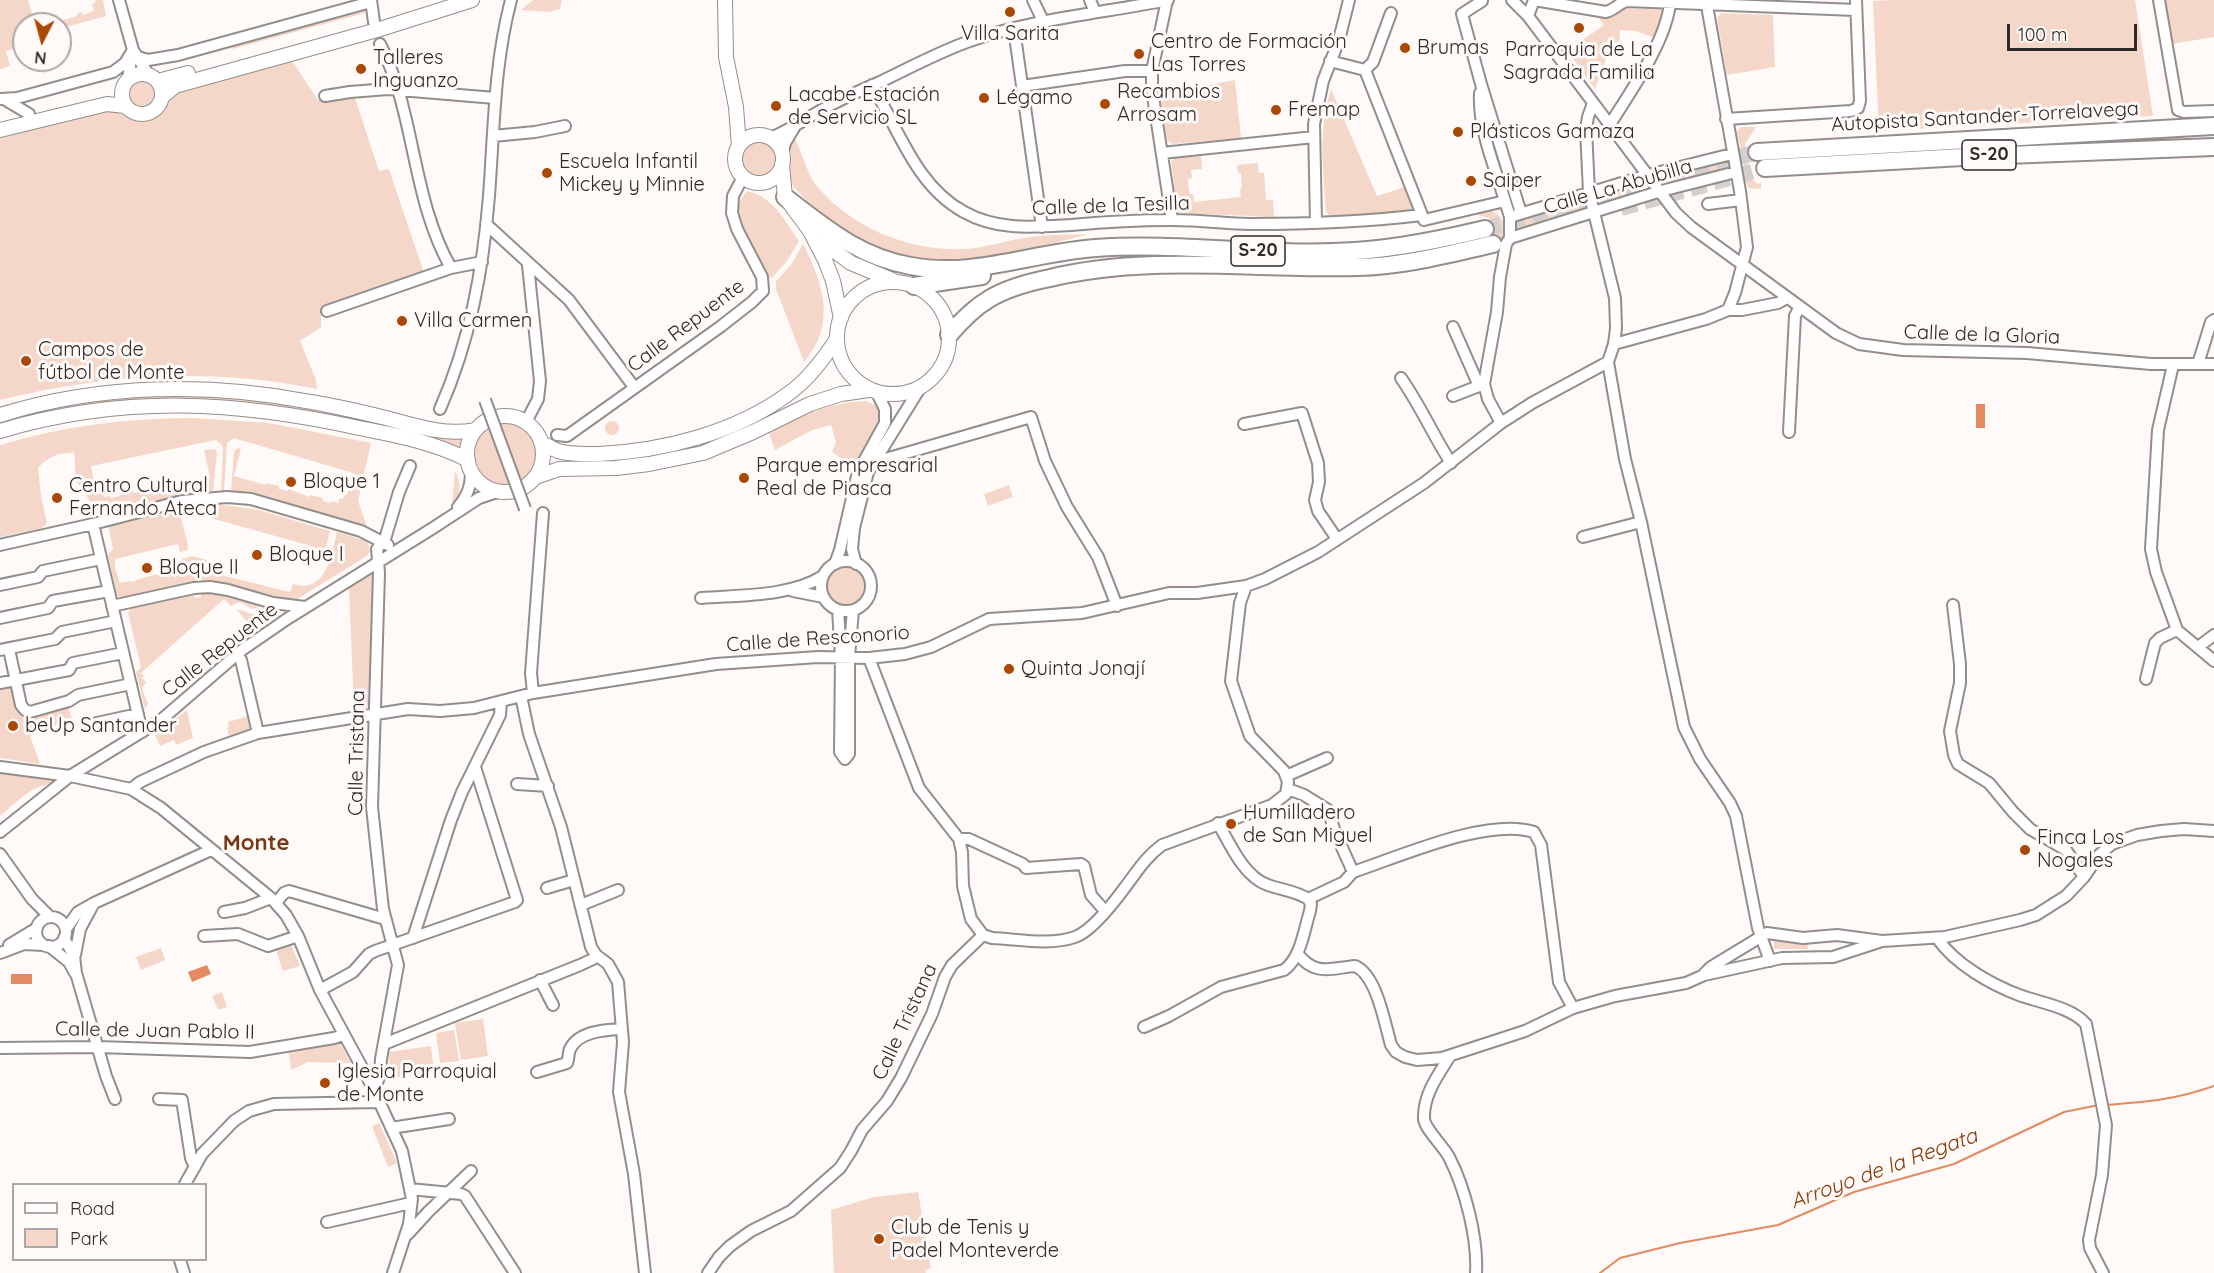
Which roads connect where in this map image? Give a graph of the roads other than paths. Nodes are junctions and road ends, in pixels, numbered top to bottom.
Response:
1 (447, 0) edge
2 (472, 0) edge
3 (501, 0) edge
4 (516, 0) edge
5 (725, 0) edge
6 (1033, 0) edge
7 (1089, 0) edge
8 (1168, 0) edge
9 (1349, 0) edge
10 (1512, 0) edge
11 (1534, 0) edge
12 (2159, 0) edge
13 (120, 1) edge
14 (371, 1) edge
15 (1482, 1) edge
16 (1707, 2) edge
17 (1670, 3) junction
18 (1780, 4) edge
19 (510, 5) edge
20 (1856, 5) edge
21 (1095, 12) junction
22 (1391, 13) dead end
23 (1528, 16) junction
24 (374, 22) junction
25 (1044, 23) junction
26 (1014, 29) junction
27 (380, 44) dead end
28 (135, 53) junction
29 (178, 55) junction
30 (1330, 61) junction
31 (1365, 70) junction
32 (1152, 71) junction
33 (182, 74) junction
34 (153, 78) junction
35 (125, 84) junction
36 (1481, 84) junction
37 (872, 85) junction
38 (1022, 86) junction
39 (398, 91) junction
40 (163, 96) junction
41 (325, 96) dead end
42 (1, 98) edge
43 (495, 98) junction
44 (1593, 103) junction
45 (125, 106) junction
46 (736, 107) junction
47 (2214, 111) edge
48 (29, 114) junction
49 (1726, 119) junction
50 (0, 122) edge
51 (565, 126) dead end
52 (1609, 126) junction
53 (2214, 126) edge
54 (794, 128) junction
55 (0, 130) edge
56 (493, 135) junction
57 (765, 136) junction
58 (1314, 137) junction
59 (739, 146) junction
60 (2214, 147) edge
61 (1757, 152) tunnel mouth
62 (1162, 153) junction
63 (1732, 154) junction
64 (782, 160) junction
65 (1765, 168) tunnel mouth
66 (1736, 172) junction
67 (1648, 175) junction
68 (750, 180) junction
69 (1661, 191) junction
70 (1589, 192) junction
71 (785, 197) junction
72 (1741, 200) junction
73 (1505, 201) junction
74 (1708, 204) dead end
75 (1593, 212) junction
76 (1515, 215) junction
77 (1423, 218) junction
78 (1172, 220) junction
79 (1316, 222) junction
80 (486, 224) junction
81 (1042, 227) junction
82 (810, 231) junction
83 (1510, 238) junction
84 (1031, 259) junction
85 (482, 262) junction
86 (1742, 264) junction
87 (528, 265) junction
88 (451, 268) junction
89 (894, 281) junction
90 (914, 286) junction
91 (1786, 298) junction
92 (1799, 308) junction
93 (1728, 310) junction
94 (327, 311) dead end
95 (841, 318) junction
96 (2214, 320) edge
97 (1453, 327) dead end
98 (949, 335) junction
99 (836, 340) junction
100 (1614, 344) junction
101 (1608, 362) junction
102 (2173, 364) junction
103 (2198, 364) junction
104 (2214, 364) edge
105 (1401, 378) dead end
106 (1481, 385) junction
107 (634, 387) junction
108 (920, 388) junction
109 (873, 391) junction
110 (1453, 396) dead end
111 (485, 400) dead end
112 (440, 409) dead end
113 (0, 415) edge
114 (526, 422) junction
115 (1501, 423) junction
116 (1244, 424) dead end
117 (475, 430) junction
118 (0, 431) edge
119 (1789, 432) dead end
120 (557, 435) dead end
121 (542, 442) junction
122 (886, 442) junction
123 (911, 450) junction
124 (875, 462) junction
125 (1451, 463) junction
126 (469, 465) junction
127 (411, 466) dead end
128 (536, 477) junction
129 (500, 491) junction
130 (525, 510) dead end
131 (543, 513) dead end
132 (452, 514) junction
133 (1641, 522) junction
134 (93, 524) junction
135 (1583, 537) dead end
136 (1337, 539) junction
137 (384, 542) junction
138 (0, 545) edge
139 (393, 551) junction
140 (101, 559) junction
141 (377, 561) junction
142 (835, 564) junction
143 (856, 564) junction
144 (823, 576) junction
145 (0, 585) edge
146 (1246, 586) junction
147 (109, 591) junction
148 (787, 591) junction
149 (824, 597) junction
150 (701, 598) dead end
151 (273, 603) junction
152 (1953, 605) dead end
153 (112, 606) junction
154 (1117, 606) junction
155 (305, 607) junction
156 (838, 610) junction
157 (853, 610) junction
158 (0, 618) edge
159 (287, 619) junction
160 (116, 621) junction
161 (2177, 630) junction
162 (2214, 635) edge
163 (2198, 647) junction
164 (4, 650) edge
165 (123, 653) junction
166 (237, 654) junction
167 (845, 657) junction
168 (869, 658) junction
169 (2214, 661) edge
170 (2146, 679) dead end
171 (15, 681) junction
172 (0, 682) edge
173 (131, 684) junction
174 (533, 693) junction
175 (521, 696) junction
176 (501, 702) junction
177 (138, 714) junction
178 (375, 714) junction
179 (88, 725) dead end
180 (142, 732) junction
181 (258, 733) junction
182 (1327, 758) dead end
183 (0, 767) edge
184 (475, 767) junction
185 (70, 776) junction
186 (1286, 776) junction
187 (517, 784) dead end
188 (548, 786) junction
189 (131, 789) junction
190 (1288, 789) junction
191 (1218, 823) junction
192 (2214, 831) edge
193 (0, 832) edge
194 (959, 839) junction
195 (211, 850) junction
196 (0, 854) edge
197 (1353, 873) junction
198 (2084, 877) junction
199 (574, 880) junction
200 (548, 888) dead end
201 (618, 890) dead end
202 (32, 899) junction
203 (1308, 899) junction
204 (274, 900) junction
205 (94, 903) junction
206 (581, 905) junction
207 (1105, 911) junction
208 (224, 912) dead end
209 (53, 918) junction
210 (385, 919) junction
211 (38, 926) junction
212 (65, 933) junction
213 (983, 935) junction
214 (204, 936) dead end
215 (298, 936) junction
216 (1761, 936) junction
217 (413, 938) junction
218 (1937, 938) junction
219 (1882, 941) junction
220 (393, 944) junction
221 (47, 945) junction
222 (0, 953) edge
223 (1297, 953) junction
224 (596, 955) junction
225 (74, 956) junction
226 (1770, 961) junction
227 (75, 973) junction
228 (1704, 975) junction
229 (540, 980) junction
230 (320, 990) junction
231 (553, 1005) dead end
232 (1573, 1008) junction
233 (1144, 1027) dead end
234 (622, 1029) junction
235 (344, 1035) junction
236 (384, 1044) junction
237 (98, 1047) junction
238 (0, 1048) edge
239 (1450, 1056) junction
240 (537, 1072) dead end
241 (374, 1090) junction
242 (115, 1099) dead end
243 (159, 1099) dead end
244 (379, 1102) junction
245 (449, 1119) dead end
246 (391, 1128) junction
247 (195, 1167) junction
248 (471, 1171) dead end
249 (186, 1183) edge
250 (410, 1189) junction
251 (447, 1192) junction
252 (411, 1203) junction
253 (327, 1222) dead end
254 (406, 1237) junction
255 (393, 1273) edge
256 (515, 1273) edge
257 (645, 1273) edge
258 (708, 1273) edge
259 (1476, 1273) edge
260 (2103, 1273) edge

1 - 24 main road
2 - 40 main road
3 - 19 street
4 - 19 street
5 - 46 main road
6 - 25 street
7 - 21 street
8 - 21 street
8 - 32 street
9 - 30 street
10 - 23 street, Calle de la Gloria
11 - 17 street
11 - 23 street
12 - 47 street
13 - 28 street
14 - 24 street
14 - 29 street
15 - 36 street
16 - 17 street
16 - 18 street
16 - 49 street
17 - 52 street
18 - 20 street
19 - 43 street
20 - 49 street
21 - 25 street
22 - 31 street
23 - 44 street, Calle de la Gloria
24 - 33 main road
25 - 26 street
26 - 37 street
26 - 38 street
27 - 39 street
28 - 29 street
28 - 34 street
28 - 35 street
28 - 42 street
29 - 33 street
30 - 31 street
30 - 58 street
31 - 77 street
32 - 38 street
32 - 62 street
33 - 34 main road
34 - 35 main road
34 - 40 main road
35 - 45 main road
35 - 48 main road
36 - 73 street
36 - 76 street
37 - 54 street
37 - 81 street, Calle de la Tesilla
38 - 81 street
39 - 41 street
39 - 43 street
39 - 88 street
40 - 45 main road
42 - 48 street
43 - 56 street
44 - 52 street, Calle de la Gloria
44 - 70 street
45 - 55 main road
46 - 57 main road
46 - 59 main road
48 - 50 main road
49 - 63 street
51 - 56 street
52 - 67 street, Calle de la Gloria
53 - 61 highway, Autopista Santander-Torrelavega / S-20
54 - 57 street
54 - 64 street
56 - 80 street
57 - 59 main road
57 - 64 main road
58 - 62 street
58 - 79 street
59 - 68 main road
60 - 65 highway, Autopista Santander-Torrelavega / S-20
62 - 78 street
63 - 66 street
63 - 67 street, Calle La Abubilla
64 - 68 main road
64 - 71 main road
66 - 69 street, Calle La Abubilla
66 - 72 street
67 - 69 street, Calle de la Gloria
67 - 70 street, Calle La Abubilla
68 - 71 main road
68 - 107 street, Calle Repuente
69 - 75 street, Calle La Abubilla
69 - 86 street, Calle de la Gloria
70 - 75 street
70 - 76 street, Calle La Abubilla
71 - 82 main road
71 - 84 highway
72 - 74 street
72 - 86 street
73 - 76 street
73 - 77 street, Calle de la Tesilla
75 - 83 street, Calle La Abubilla
75 - 100 street
76 - 83 street
77 - 79 street, Calle de la Tesilla
78 - 79 street, Calle de la Tesilla
78 - 81 street, Calle de la Tesilla
80 - 85 street
80 - 87 street
82 - 89 main road
82 - 95 main road
83 - 106 street
84 - 90 highway, S-20
84 - 98 highway, S-20
85 - 88 street
85 - 112 street
86 - 91 street, Calle de la Gloria
86 - 93 street
87 - 107 street
87 - 114 street
88 - 94 street
89 - 90 main road
89 - 95 main road
90 - 98 main road
91 - 92 street, Calle de la Gloria
91 - 93 street
92 - 102 street, Calle de la Gloria
92 - 119 street
93 - 100 street
95 - 99 main road
96 - 103 street
97 - 106 street
98 - 108 main road
99 - 109 main road
99 - 121 main road
100 - 101 street
101 - 115 street, Calle de Resconorio
101 - 133 street
102 - 103 street, Calle de la Gloria
102 - 161 street
103 - 104 street, Calle de la Gloria
105 - 125 street
106 - 110 street
106 - 115 street
107 - 120 street, Calle Repuente
108 - 109 main road
108 - 122 street
109 - 128 main road
109 - 142 street
111 - 130 street, bridge
113 - 117 main road
114 - 117 main road
114 - 121 main road
115 - 125 street, Calle de Resconorio
116 - 136 street
117 - 126 main road
118 - 126 main road
121 - 128 main road
122 - 123 street
122 - 124 street
123 - 124 street
123 - 154 street
124 - 143 street
125 - 136 street, Calle de Resconorio
126 - 129 main road
126 - 132 street, Calle Repuente
127 - 137 street
128 - 129 main road
129 - 132 street, Calle Repuente
131 - 174 street
132 - 139 street, Calle Repuente
133 - 135 street
133 - 216 street
134 - 137 street
134 - 138 street
134 - 140 street
136 - 146 street, Calle de Resconorio
137 - 139 street
137 - 141 street
139 - 141 street, Calle Repuente
140 - 145 street
140 - 147 street
141 - 155 street, Calle Repuente
141 - 178 street, Calle Tristana
142 - 143 street
142 - 144 street
143 - 157 street
144 - 148 street
144 - 149 street
146 - 154 street, Calle de Resconorio
146 - 186 street
147 - 153 street
147 - 158 street
148 - 149 street
148 - 150 street
149 - 156 street
151 - 153 street
151 - 155 street
151 - 159 street
152 - 198 street
153 - 160 street
154 - 168 street, Calle de Resconorio
155 - 159 street, Calle Repuente
156 - 157 street
156 - 167 street
157 - 167 street
159 - 166 street, Calle Repuente
160 - 164 street
160 - 165 street
161 - 163 street
161 - 170 street
162 - 163 street
163 - 169 street
164 - 171 street
165 - 171 street
165 - 173 street
166 - 180 street, Calle Repuente
166 - 181 street
167 - 167 street
167 - 168 street, Calle de Resconorio
167 - 174 street, Calle de Resconorio
168 - 194 street
171 - 172 street
171 - 173 street
173 - 177 street
174 - 175 street, Calle de Resconorio
175 - 176 street, Calle de Resconorio
175 - 188 street
176 - 178 street, Calle de Resconorio
176 - 184 street
177 - 179 street
177 - 180 street
178 - 181 street, Calle de Resconorio
178 - 210 street, Calle Tristana
180 - 185 street, Calle Repuente
181 - 189 street, Calle de Resconorio
182 - 186 street
183 - 185 street
184 - 217 street
184 - 217 street
185 - 189 street
185 - 193 street, Calle Repuente
186 - 190 street
187 - 188 street
188 - 199 street
189 - 195 street
190 - 191 street
190 - 197 street
191 - 203 street
191 - 207 street
192 - 198 street
194 - 207 street
194 - 213 street
195 - 204 street
195 - 205 street
196 - 202 street
197 - 203 street
197 - 232 street
198 - 218 street
199 - 200 street
199 - 206 street
201 - 206 street
202 - 209 street
202 - 211 street
203 - 223 street
204 - 208 street
204 - 210 street
204 - 215 street
205 - 209 street
205 - 212 street
205 - 225 street
206 - 224 street
207 - 213 street
209 - 211 street
209 - 212 street
210 - 220 street, Calle Tristana
211 - 221 street
211 - 222 street
212 - 221 street
212 - 225 street
213 - 258 street, Calle Tristana
214 - 215 street
215 - 230 street
216 - 219 street
216 - 226 street
216 - 228 street
217 - 220 street
218 - 219 street
218 - 260 street
219 - 226 street
220 - 230 street
220 - 236 street, Calle Tristana
221 - 222 street
221 - 227 street
223 - 233 street
223 - 239 street
224 - 229 street
224 - 234 street
225 - 227 street
226 - 228 street
227 - 237 street
228 - 232 street
229 - 231 street
229 - 236 street
230 - 235 street
232 - 239 street
234 - 240 street
234 - 257 street
235 - 237 street, Calle de Juan Pablo II
235 - 241 street
236 - 241 street, Calle Tristana
237 - 238 street, Calle de Juan Pablo II
237 - 242 street
239 - 259 street
241 - 244 street
243 - 247 street
244 - 246 street
244 - 247 street
245 - 246 street
246 - 250 street
247 - 249 street
248 - 251 street
250 - 251 street
250 - 252 street
251 - 254 street
251 - 256 street
252 - 253 street
252 - 254 street
254 - 255 street

